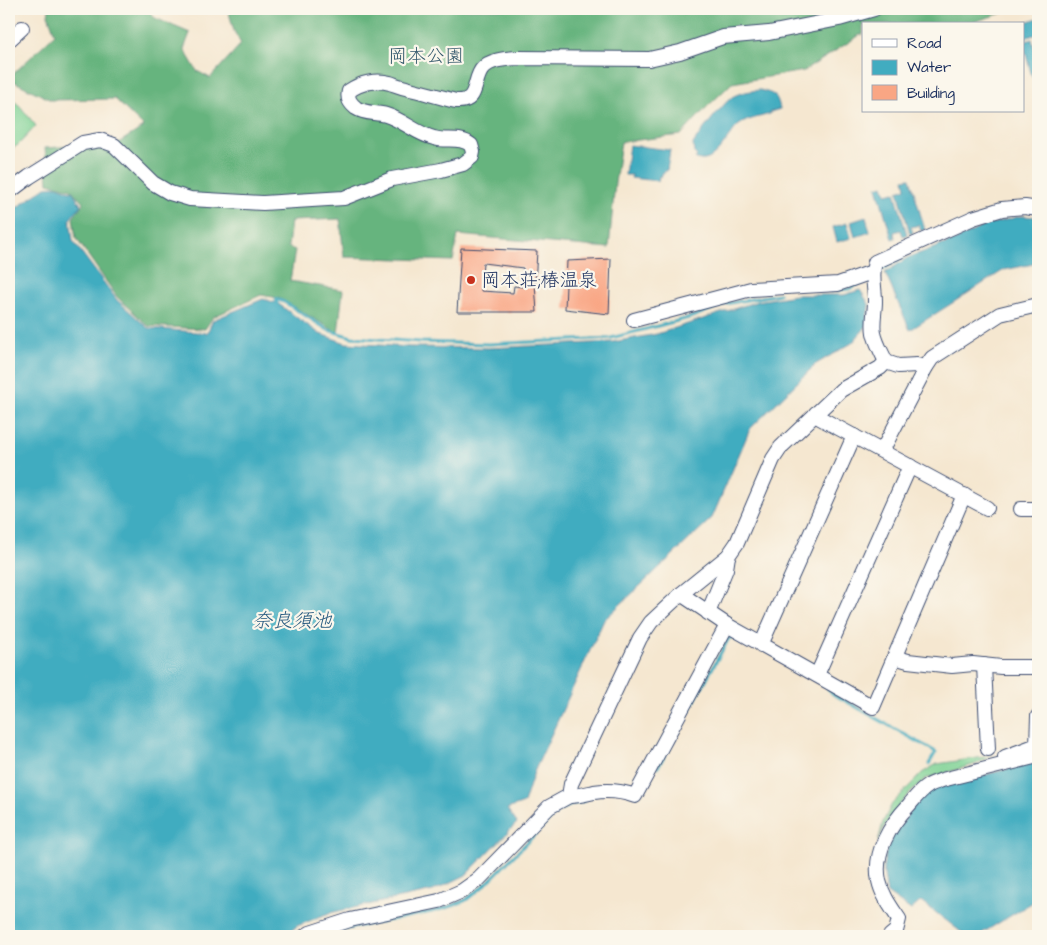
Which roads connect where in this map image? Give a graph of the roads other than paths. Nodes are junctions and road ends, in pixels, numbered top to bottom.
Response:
1 (874, 9) edge
2 (22, 28) dead end
3 (9, 40) edge
4 (9, 192) edge
5 (1038, 209) edge
6 (872, 272) junction
7 (1038, 305) edge
8 (634, 320) dead end
9 (886, 362) junction
10 (926, 367) junction
11 (816, 413) junction
12 (854, 436) junction
13 (882, 451) junction
14 (910, 466) junction
15 (964, 495) junction
16 (987, 508) dead end
17 (1021, 509) dead end
18 (1038, 509) edge
19 (728, 556) junction
20 (681, 594) junction
21 (708, 613) junction
22 (726, 625) junction
23 (761, 645) junction
24 (894, 657) junction
25 (984, 665) junction
26 (1038, 667) edge
27 (817, 676) junction
28 (1038, 716) edge
29 (988, 749) dead end
30 (1038, 756) edge
31 (986, 769) junction
32 (569, 796) junction
33 (305, 936) edge
34 (890, 936) edge

1 - 4 street
2 - 3 street
5 - 6 street
6 - 8 street
6 - 9 street
7 - 10 street
9 - 10 street
9 - 11 street
10 - 13 street
11 - 12 street
11 - 19 street
12 - 13 street
12 - 23 street
13 - 14 street
14 - 15 street
14 - 27 street
15 - 16 street
15 - 24 street
17 - 18 street
19 - 20 street
19 - 21 street
20 - 21 street
20 - 32 street
21 - 22 street
22 - 23 street
22 - 32 street
23 - 27 street
24 - 25 street
24 - 27 street
25 - 26 street
25 - 29 street
28 - 31 street
30 - 31 street
31 - 34 street
32 - 33 street

